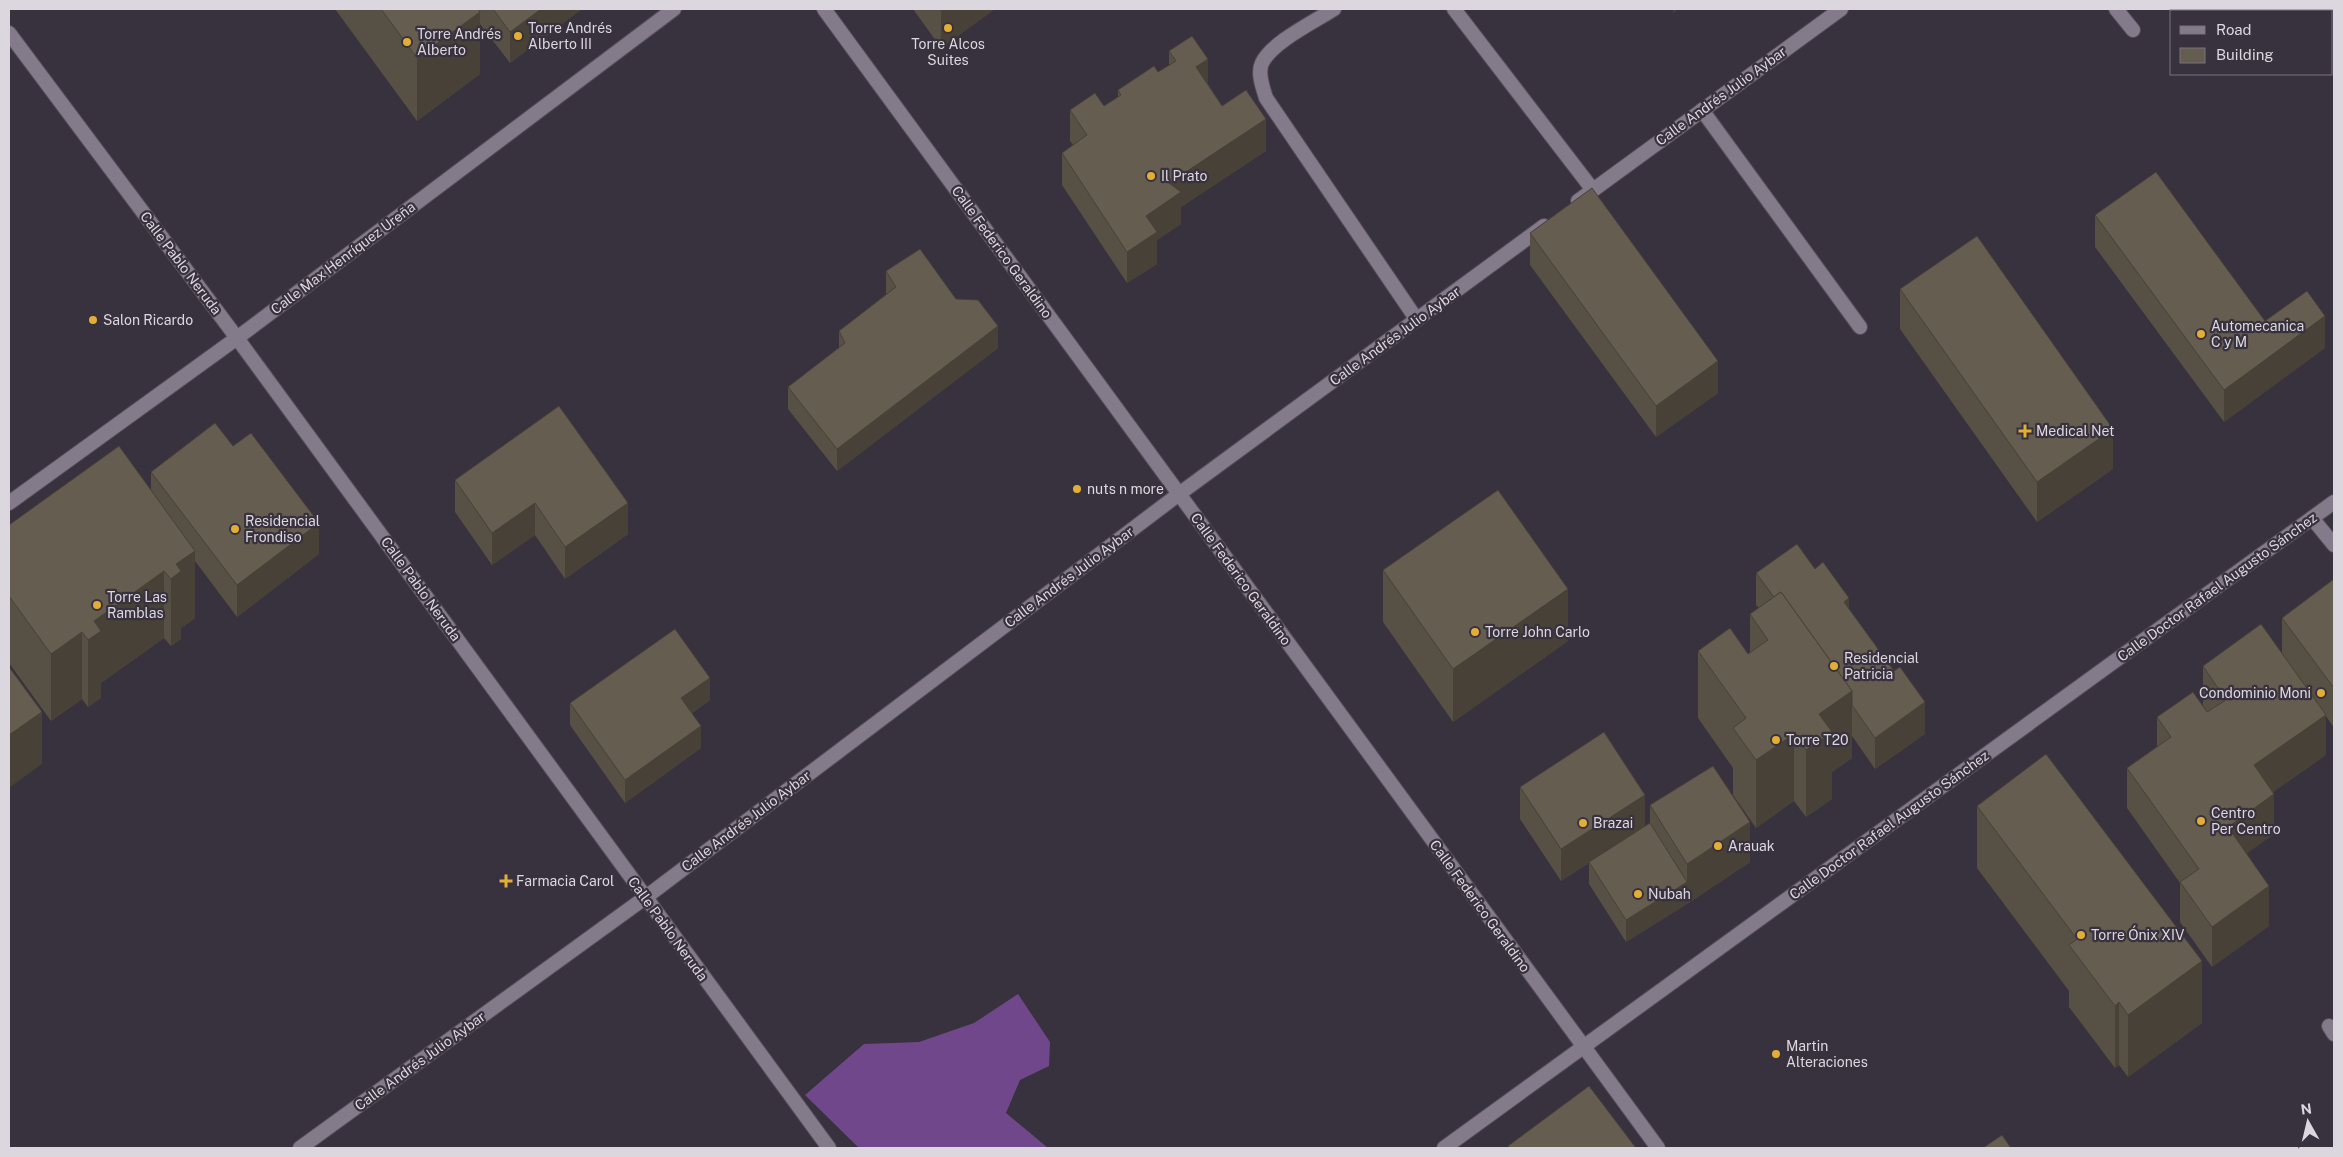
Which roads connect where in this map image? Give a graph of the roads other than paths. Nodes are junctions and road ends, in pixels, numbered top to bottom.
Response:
1 (674, 9) edge
2 (824, 9) edge
3 (1334, 9) edge
4 (1454, 9) edge
5 (1841, 9) edge
6 (2116, 9) edge
7 (2133, 30) dead end
8 (9, 33) edge
9 (1702, 110) junction
10 (1593, 190) junction
11 (1569, 208) edge
12 (1553, 220) edge
13 (1417, 320) junction
14 (1860, 327) dead end
15 (237, 338) junction
16 (1179, 494) junction
17 (2334, 502) edge
18 (9, 503) edge
19 (2312, 518) junction
20 (2334, 545) edge
21 (646, 898) junction
22 (1583, 1048) junction
23 (300, 1148) edge
24 (830, 1148) edge
25 (1444, 1148) edge
26 (1658, 1148) edge

1 - 15 street, Calle Max Henríquez Ureña
2 - 16 street, Calle Federico Geraldino
3 - 13 street
4 - 10 street
5 - 9 street, Calle Andrés Julio Aybar
6 - 7 street
8 - 15 street, Calle Pablo Neruda
9 - 10 street, Calle Andrés Julio Aybar
9 - 14 street
10 - 11 street, Calle Andrés Julio Aybar
12 - 13 street, Calle Andrés Julio Aybar
13 - 16 street, Calle Andrés Julio Aybar
15 - 18 street, Calle Max Henríquez Ureña
15 - 21 street, Calle Pablo Neruda
16 - 21 street, Calle Andrés Julio Aybar
16 - 22 street, Calle Federico Geraldino
17 - 19 street, Calle Doctor Rafael Augusto Sánchez
19 - 20 street
19 - 22 street, Calle Doctor Rafael Augusto Sánchez
21 - 23 street, Calle Andrés Julio Aybar
21 - 24 street, Calle Pablo Neruda
22 - 25 street, Calle Doctor Rafael Augusto Sánchez
22 - 26 street, Calle Federico Geraldino

